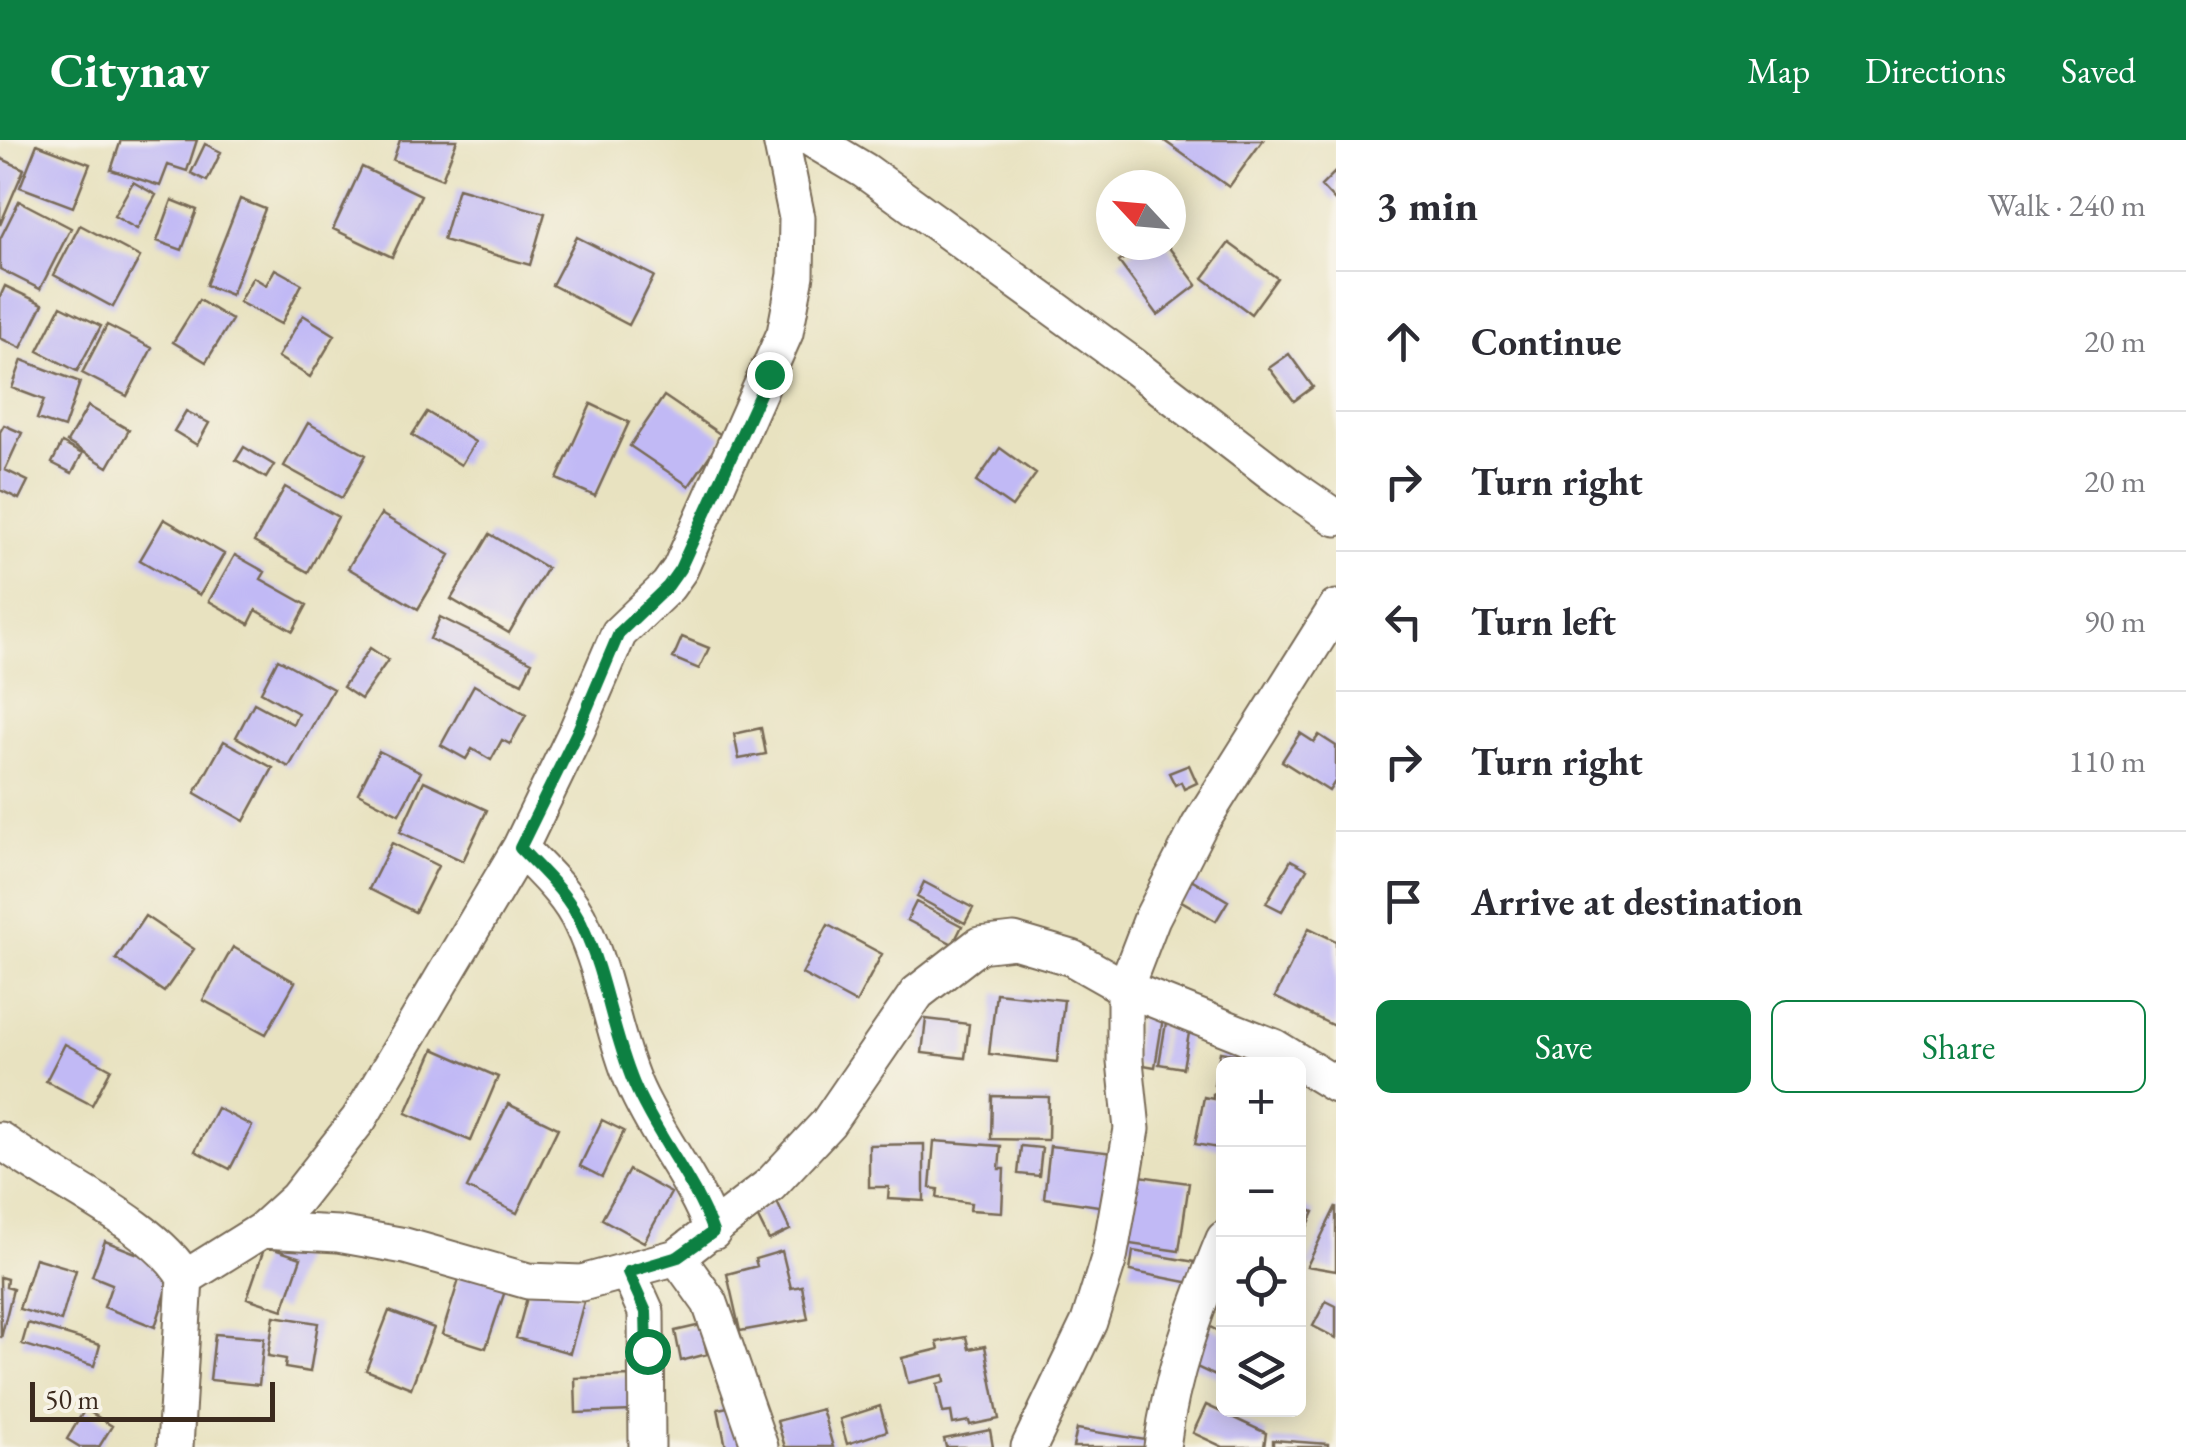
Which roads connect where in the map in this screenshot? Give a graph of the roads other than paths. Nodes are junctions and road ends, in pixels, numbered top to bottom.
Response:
1 (781, 140) edge
2 (813, 140) edge
3 (1336, 518) edge
4 (1336, 608) edge
5 (520, 848) junction
6 (1125, 988) junction
7 (1324, 1083) edge
8 (0, 1140) edge
9 (262, 1230) junction
10 (713, 1232) junction
11 (678, 1257) junction
12 (1216, 1260) edge
13 (628, 1272) junction
14 (185, 1278) junction
15 (175, 1447) edge
16 (647, 1447) edge
17 (760, 1447) edge
18 (1029, 1447) edge
19 (1162, 1447) edge

1 - 5 street
2 - 3 street
4 - 6 street
5 - 9 street
5 - 10 street
6 - 7 street
6 - 10 street
6 - 18 street
8 - 14 street
9 - 13 street
9 - 14 street
10 - 11 street
11 - 13 street
11 - 17 street
12 - 19 street
13 - 16 street
14 - 15 street

